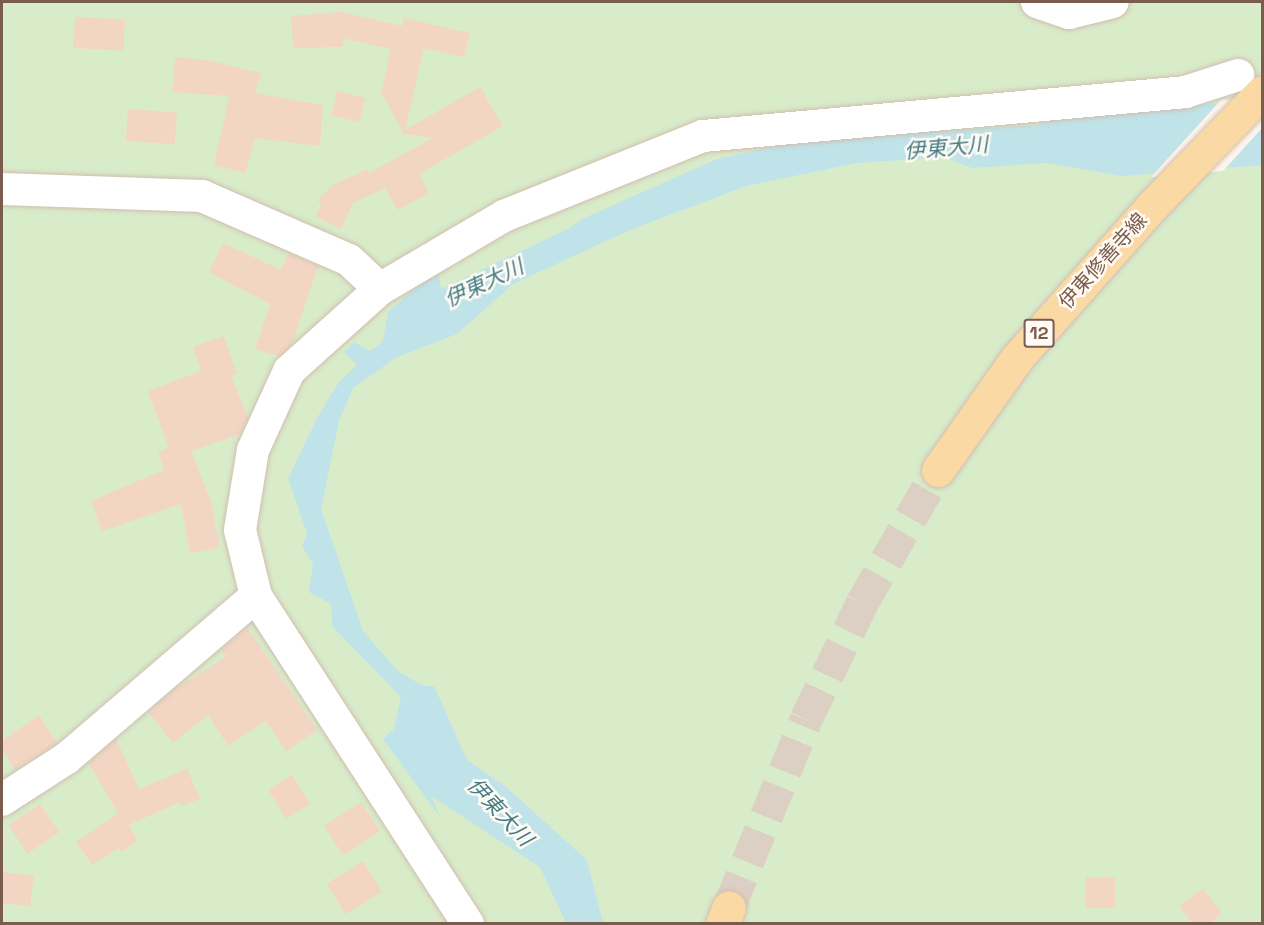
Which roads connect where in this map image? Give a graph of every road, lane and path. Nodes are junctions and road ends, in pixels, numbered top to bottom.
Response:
1 (1037, 2) edge
2 (1113, 2) edge
3 (1250, 91) edge
4 (2, 189) edge
5 (380, 289) junction
6 (938, 470) tunnel mouth
7 (255, 596) junction
8 (2, 800) edge
9 (468, 924) edge

1 - 2 street
3 - 5 street
3 - 6 main road, 伊東修善寺線 / 12
4 - 5 street
5 - 7 street
7 - 8 street
7 - 9 street

